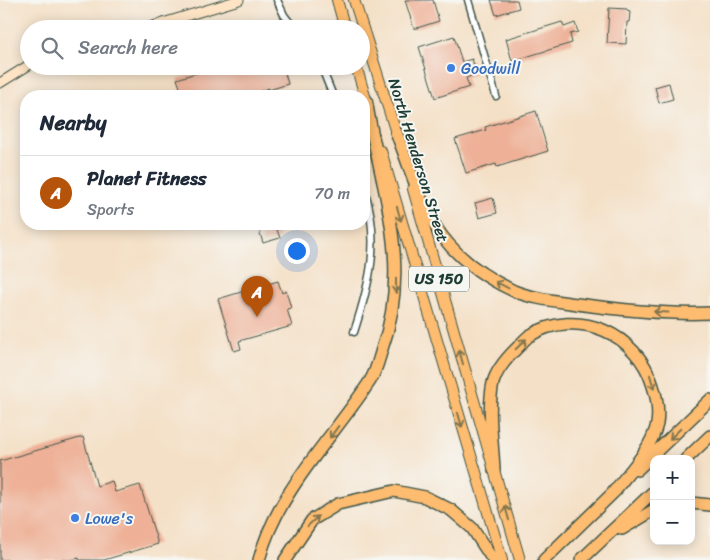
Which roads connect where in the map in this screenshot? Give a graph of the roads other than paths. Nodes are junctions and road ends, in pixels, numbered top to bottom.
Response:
1 (238, 0) edge
2 (277, 0) edge
3 (337, 0) edge
4 (354, 0) edge
5 (468, 0) edge
6 (172, 20) edge
7 (289, 20) edge
8 (343, 20) edge
9 (360, 20) edge
10 (370, 50) edge
11 (20, 70) edge
12 (325, 75) edge
13 (359, 75) edge
14 (0, 82) edge
15 (331, 90) edge
16 (363, 90) edge
17 (496, 96) dead end
18 (370, 114) edge
19 (370, 120) edge
20 (396, 132) junction
21 (370, 216) edge
22 (710, 312) edge
23 (354, 332) dead end
24 (710, 400) edge
25 (710, 436) edge
26 (690, 455) edge
27 (494, 470) junction
28 (612, 494) junction
29 (650, 495) edge
30 (695, 503) edge
31 (710, 505) edge
32 (650, 512) edge
33 (600, 543) junction
34 (545, 558) edge
35 (259, 560) edge
36 (285, 560) edge
37 (493, 560) edge
38 (502, 560) edge
39 (520, 560) edge
40 (581, 560) edge

1 - 6 street
2 - 7 street
3 - 8 main road
4 - 9 main road, North Henderson Street / US 150
5 - 17 street
10 - 20 main road, North Henderson Street / US 150
11 - 14 street
12 - 15 street
13 - 16 main road, North Henderson Street / US 150
18 -> 38 main road, North Henderson Street / US 150
19 -> 35 highway
22 -> 20 highway
27 -> 20 main road, North Henderson Street / US 150
21 - 23 street
24 -> 28 highway
25 - 26 highway
27 -> 28 highway
39 -> 27 main road, North Henderson Street / US 150
28 - 34 highway
29 - 33 highway
30 - 31 highway
32 - 33 highway
33 - 40 highway
36 -> 37 highway

